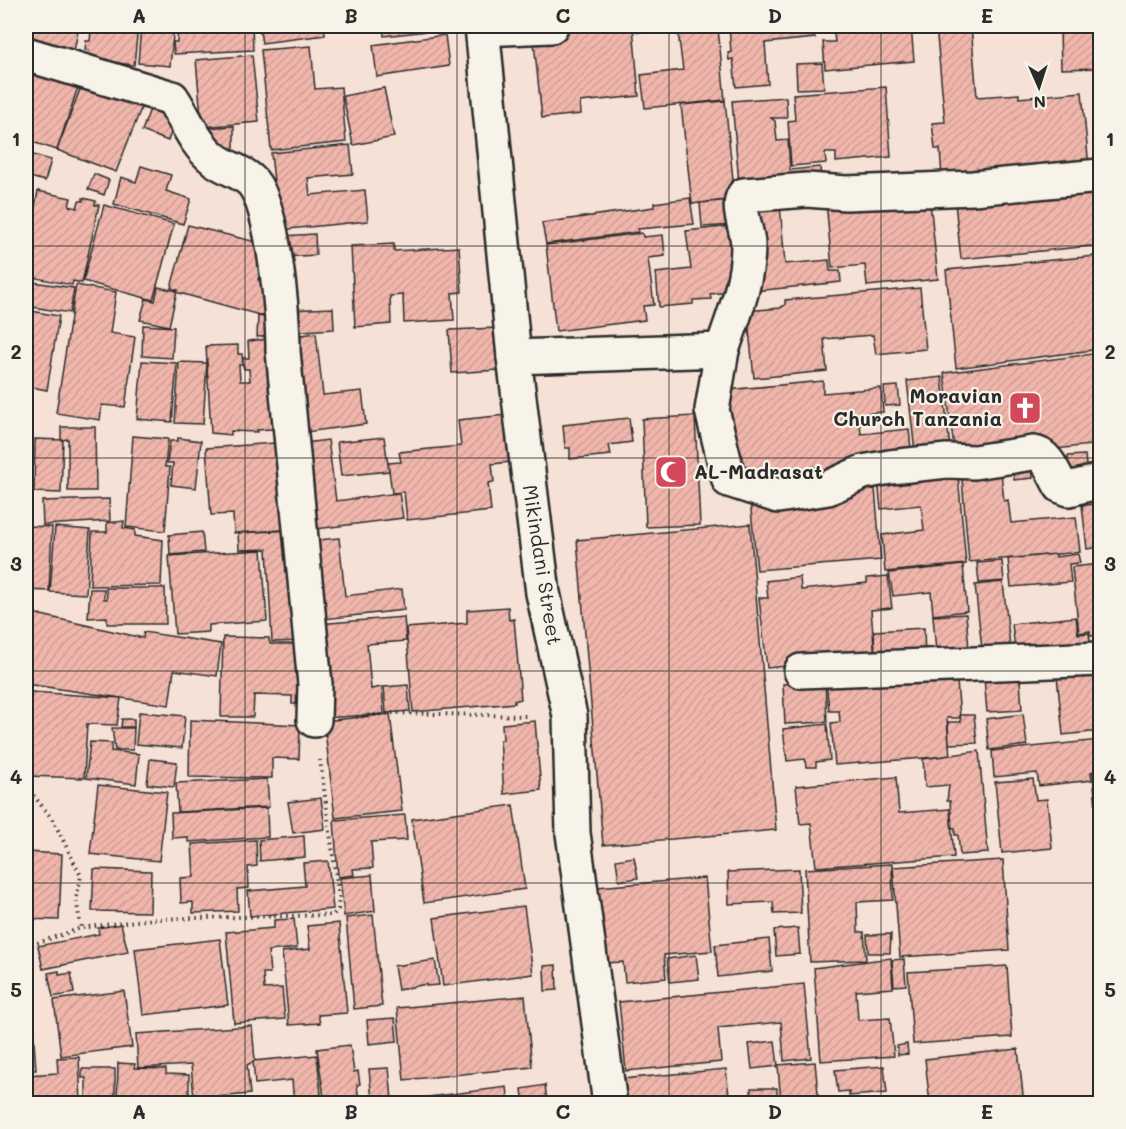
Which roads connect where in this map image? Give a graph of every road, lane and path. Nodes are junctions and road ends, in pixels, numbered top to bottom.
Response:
1 (551, 26) edge
2 (482, 27) edge
3 (26, 54) edge
4 (1101, 176) edge
5 (722, 350) junction
6 (514, 357) junction
7 (1101, 481) edge
8 (1101, 659) edge
9 (801, 671) dead end
10 (570, 716) junction
11 (314, 720) junction
12 (26, 786) edge
13 (81, 928) junction
14 (26, 946) edge
15 (610, 1104) edge

1 - 2 street
2 - 6 street, Mikindani Street
3 - 11 street
4 - 5 street
5 - 6 street
5 - 7 street
6 - 10 street, Mikindani Street
8 - 9 street
10 - 11 path
10 - 15 street, Mikindani Street
11 - 13 path
12 - 13 path
13 - 14 path

